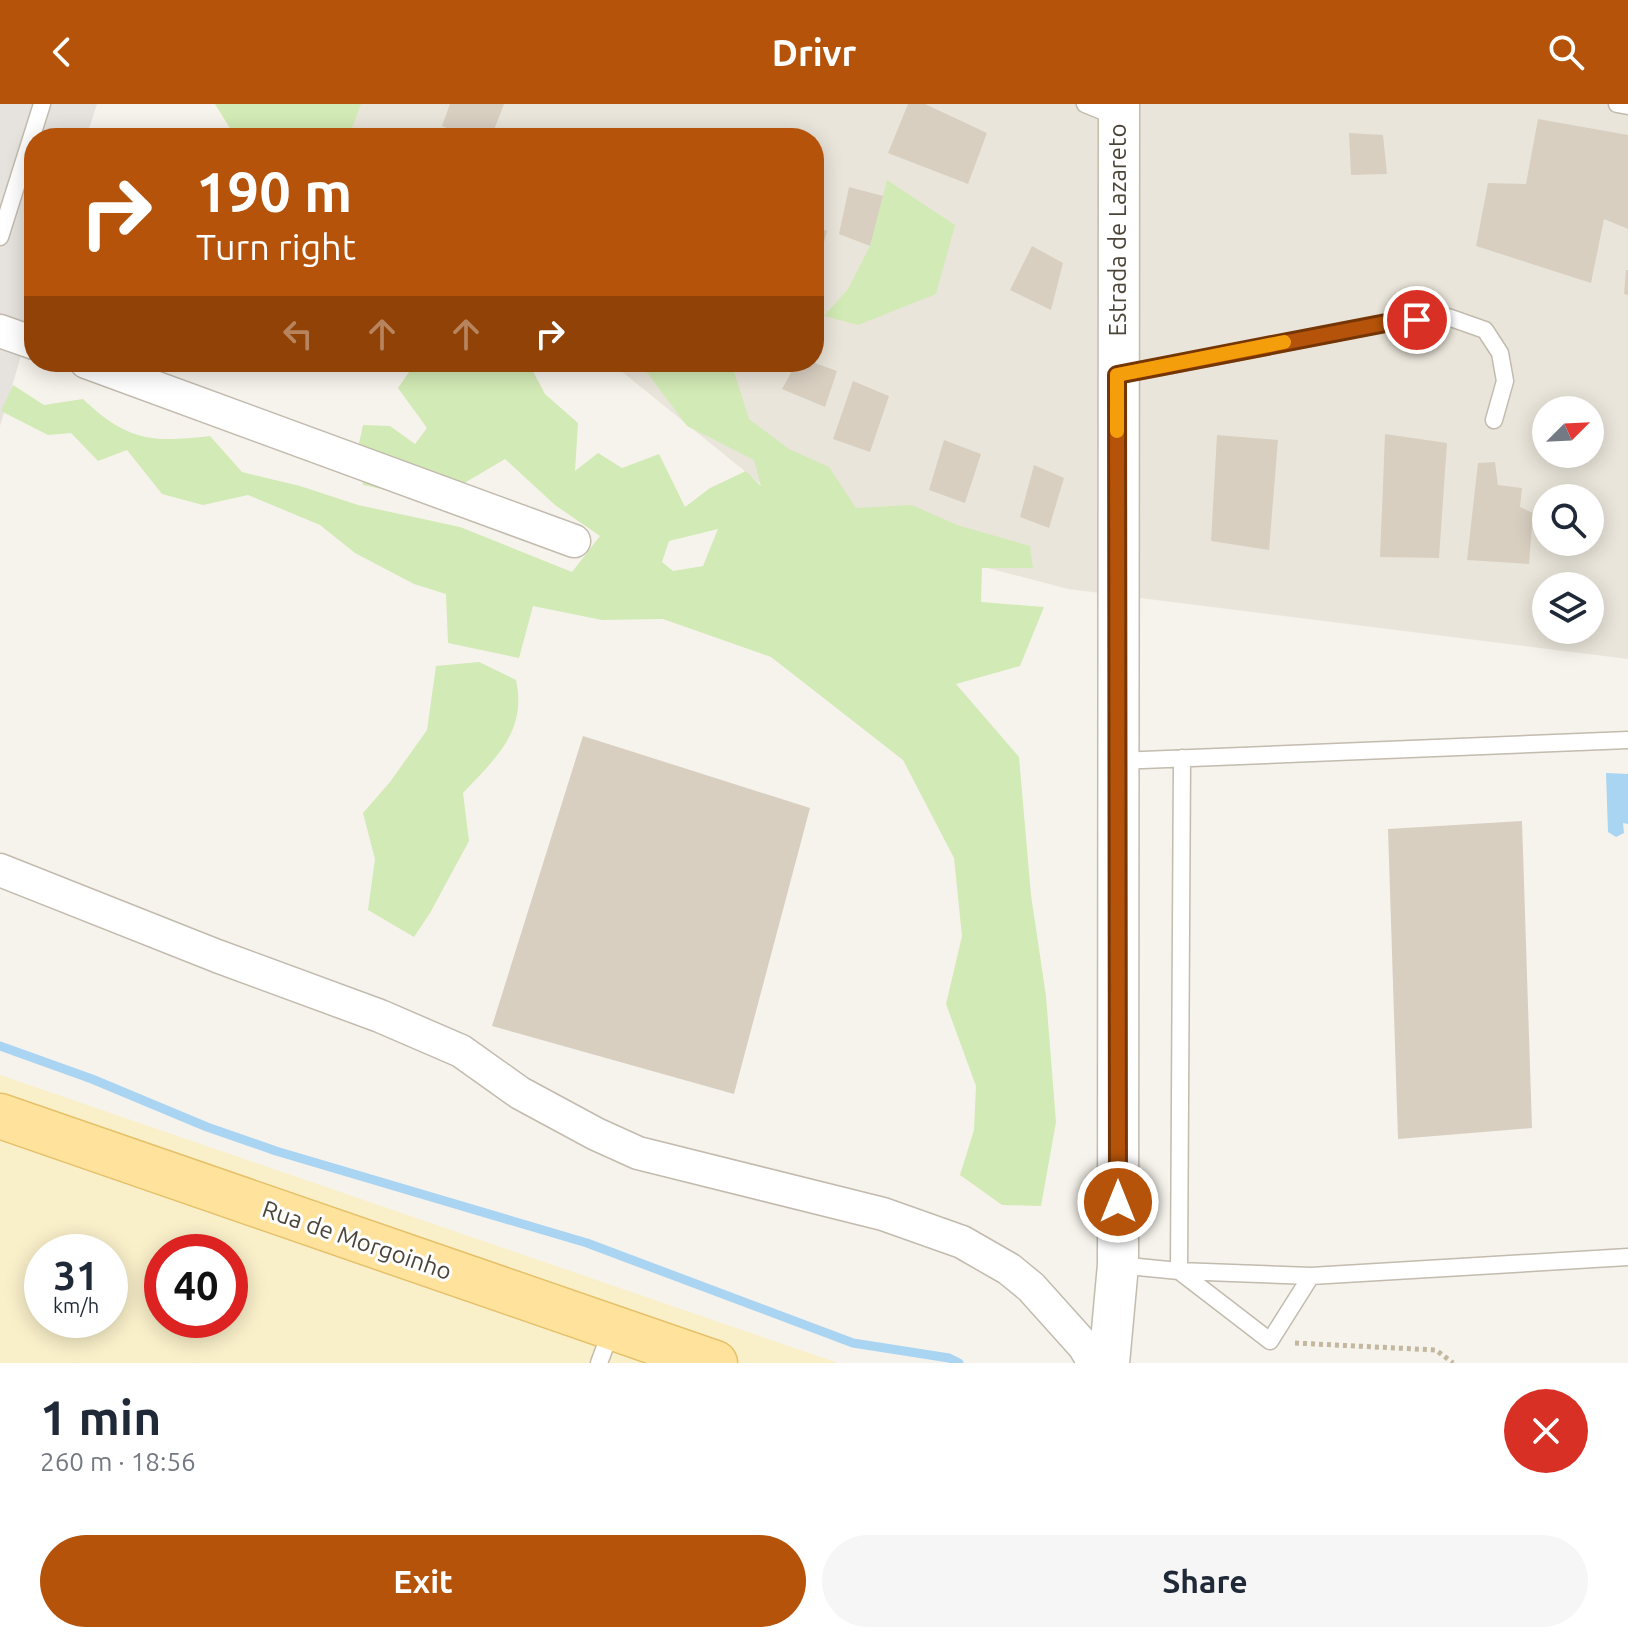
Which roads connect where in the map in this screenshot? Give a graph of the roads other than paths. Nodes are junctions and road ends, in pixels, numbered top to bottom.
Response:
1 (42, 104) edge
2 (1617, 104) edge
3 (1628, 106) edge
4 (1107, 108) edge
5 (34, 128) edge
6 (24, 161) edge
7 (0, 237) edge
8 (0, 331) edge
9 (24, 339) edge
10 (113, 372) edge
11 (1117, 375) junction
12 (1494, 420) dead end
13 (574, 541) dead end
14 (1628, 740) edge
15 (1182, 758) junction
16 (1117, 761) junction
17 (0, 870) edge
18 (0, 1116) edge
19 (1628, 1257) edge
20 (1118, 1265) junction
21 (1179, 1271) junction
22 (1311, 1276) junction
23 (605, 1346) edge
24 (715, 1363) edge
25 (1094, 1363) edge
26 (1109, 1363) edge

1 - 5 lane
2 - 3 lane
4 - 11 street, Estrada de Lazareto
6 - 7 lane
8 - 9 street
10 - 13 street
11 - 12 lane
11 - 16 street, Estrada de Lazareto
14 - 15 lane
15 - 16 lane
15 - 21 lane
16 - 20 street, Estrada de Lazareto
17 - 25 street
18 - 23 main road, Rua de Morgoinho
19 - 22 lane
20 - 21 lane
20 - 26 street, Estrada de Lazareto
21 - 22 lane
21 - 22 lane
23 - 24 main road, Rua de Morgoinho

